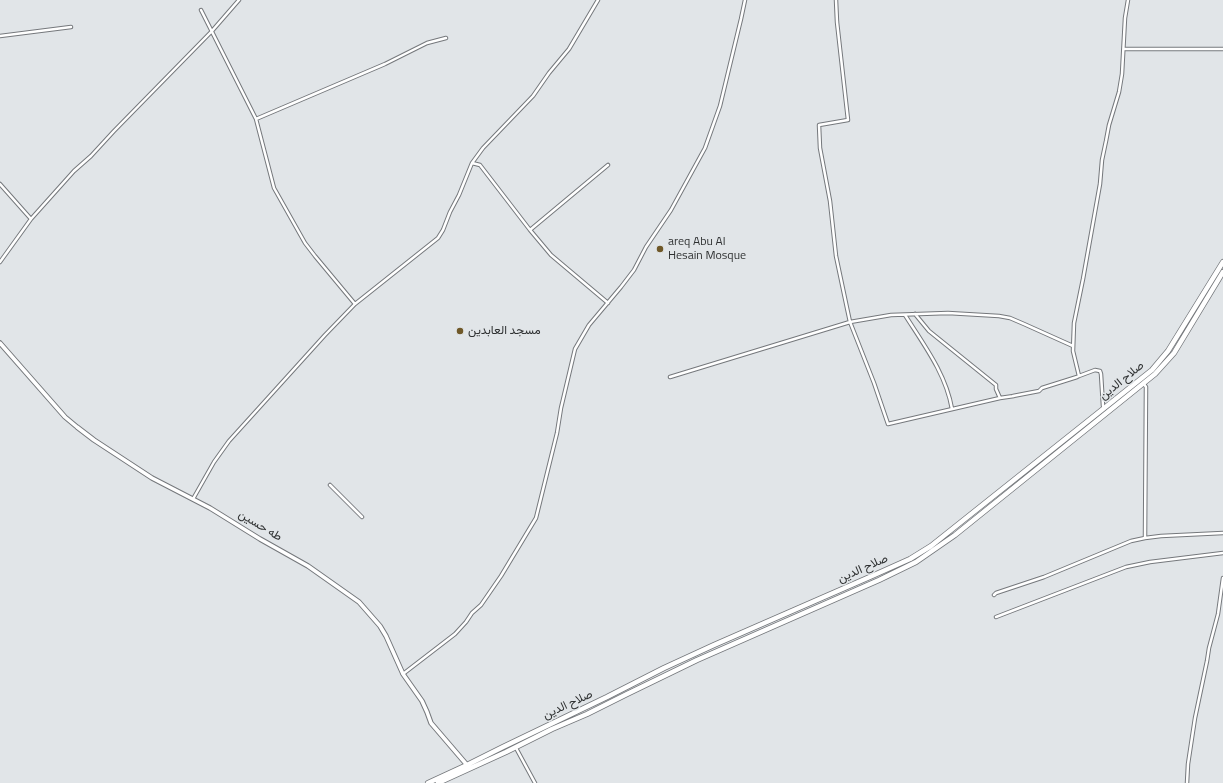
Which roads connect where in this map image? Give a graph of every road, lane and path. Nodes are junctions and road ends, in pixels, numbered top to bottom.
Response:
1 (238, 0) edge
2 (598, 0) edge
3 (745, 0) edge
4 (836, 0) edge
5 (1128, 0) edge
6 (201, 10) dead end
7 (71, 27) dead end
8 (212, 31) junction
9 (0, 36) edge
10 (446, 38) dead end
11 (1124, 49) junction
12 (1223, 49) edge
13 (256, 119) junction
14 (472, 163) junction
15 (608, 165) dead end
16 (0, 184) edge
17 (31, 219) junction
18 (530, 230) junction
19 (0, 262) edge
20 (1223, 262) edge
21 (1223, 272) edge
22 (608, 303) junction
23 (355, 304) junction
24 (915, 314) junction
25 (905, 315) junction
26 (850, 322) junction
27 (0, 343) edge
28 (1073, 346) junction
29 (1079, 376) junction
30 (670, 378) dead end
31 (1144, 384) junction
32 (1000, 398) junction
33 (1104, 406) dead end
34 (952, 409) junction
35 (1030, 467) junction
36 (1034, 472) junction
37 (330, 485) dead end
38 (193, 499) junction
39 (362, 517) dead end
40 (1223, 533) edge
41 (1144, 538) junction
42 (1223, 553) edge
43 (1223, 578) edge
44 (994, 595) dead end
45 (996, 617) dead end
46 (403, 674) junction
47 (576, 713) junction
48 (578, 718) junction
49 (515, 748) junction
50 (467, 765) junction
51 (428, 783) edge
52 (438, 783) edge
53 (535, 783) edge
54 (1187, 783) edge

1 - 8 street
2 - 14 street
3 - 22 street
4 - 26 street
5 - 11 street
6 - 8 street
7 - 9 street
8 - 13 street
8 - 17 street
10 - 13 street
11 - 12 street
11 - 28 street
13 - 23 street
14 - 18 street
14 - 23 street
15 - 18 street
16 - 17 street
17 - 19 street
18 - 22 street
20 - 35 highway, صلاح الدين
21 - 31 highway, صلاح الدين
22 - 46 street
23 - 38 street
24 - 25 street
24 - 28 street
24 - 32 street
25 - 26 street
25 - 34 street
26 - 30 street
26 - 34 street
27 - 38 street, طه حسين
28 - 29 street
29 - 32 street
29 - 33 street
31 - 36 highway, صلاح الدين
31 - 41 street
32 - 34 street
35 - 36 highway
35 - 47 highway, صلاح الدين
36 - 48 highway, صلاح الدين
37 - 39 street
38 - 46 street, طه حسين
40 - 41 street
41 - 44 street
42 - 45 street
43 - 54 street
46 - 50 street, طه حسين
47 - 48 highway
47 - 50 highway, صلاح الدين
48 - 49 highway, صلاح الدين
49 - 52 highway, صلاح الدين
49 - 53 street
50 - 51 highway, صلاح الدين

